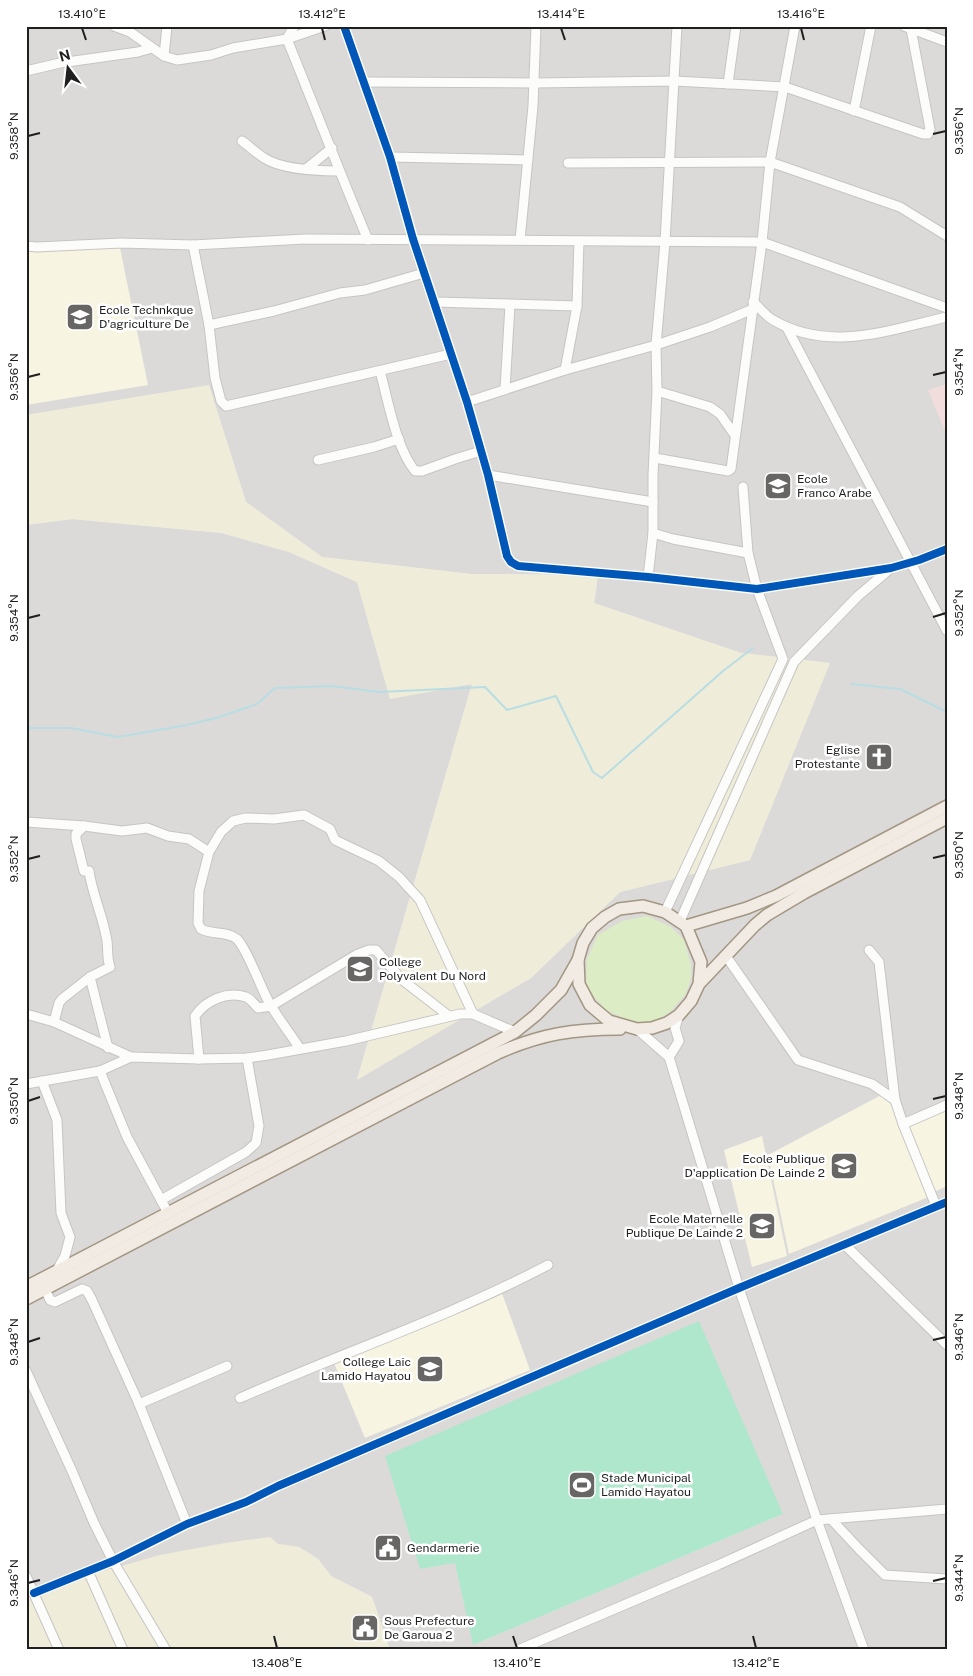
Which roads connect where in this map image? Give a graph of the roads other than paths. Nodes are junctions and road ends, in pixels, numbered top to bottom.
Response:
1 (114, 26) edge
2 (167, 26) edge
3 (294, 26) edge
4 (325, 26) edge
5 (344, 26) edge
6 (536, 26) edge
7 (677, 26) edge
8 (736, 26) edge
9 (795, 26) edge
10 (871, 26) edge
11 (907, 28) edge
12 (287, 39) junction
13 (947, 42) edge
14 (152, 48) junction
15 (164, 56) junction
16 (26, 71) edge
17 (674, 81) junction
18 (362, 82) junction
19 (535, 83) junction
20 (728, 84) junction
21 (784, 88) junction
22 (854, 111) junction
23 (242, 141) dead end
24 (332, 148) junction
25 (390, 157) junction
26 (528, 160) junction
27 (568, 162) dead end
28 (770, 162) junction
29 (669, 163) junction
30 (306, 169) junction
31 (339, 171) junction
32 (947, 236) edge
33 (413, 239) junction
34 (368, 240) junction
35 (520, 240) junction
36 (579, 241) junction
37 (665, 242) junction
38 (762, 242) junction
39 (193, 245) junction
40 (26, 246) edge
41 (424, 273) junction
42 (434, 302) junction
43 (510, 305) junction
44 (577, 306) junction
45 (753, 306) junction
46 (947, 308) edge
47 (947, 317) edge
48 (209, 325) junction
49 (787, 328) junction
50 (656, 345) junction
51 (451, 354) junction
52 (380, 370) junction
53 (565, 370) junction
54 (505, 389) junction
55 (657, 391) junction
56 (467, 402) junction
57 (734, 434) junction
58 (399, 439) junction
59 (481, 451) junction
60 (655, 458) junction
61 (318, 460) dead end
62 (488, 475) junction
63 (743, 487) dead end
64 (653, 502) junction
65 (652, 533) junction
66 (947, 549) edge
67 (748, 554) junction
68 (911, 563) junction
69 (891, 568) junction
70 (648, 577) junction
71 (757, 589) junction
72 (947, 631) edge
73 (947, 806) edge
74 (947, 818) edge
75 (26, 822) edge
76 (84, 826) junction
77 (209, 852) junction
78 (665, 912) junction
79 (683, 924) junction
80 (869, 950) dead end
81 (726, 956) junction
82 (578, 960) junction
83 (90, 977) junction
84 (699, 984) junction
85 (271, 1006) junction
86 (26, 1014) edge
87 (473, 1014) junction
88 (679, 1015) junction
89 (449, 1016) junction
90 (54, 1022) junction
91 (634, 1029) junction
92 (515, 1032) junction
93 (108, 1048) junction
94 (300, 1049) junction
95 (131, 1057) junction
96 (669, 1057) junction
97 (247, 1058) junction
98 (199, 1059) junction
99 (100, 1071) junction
100 (42, 1081) junction
101 (26, 1084) edge
102 (895, 1100) junction
103 (947, 1105) edge
104 (903, 1124) junction
105 (161, 1200) junction
106 (944, 1203) edge
107 (168, 1214) junction
108 (844, 1244) junction
109 (548, 1265) dead end
110 (56, 1272) junction
111 (26, 1287) edge
112 (738, 1288) junction
113 (45, 1289) junction
114 (26, 1299) edge
115 (947, 1346) edge
116 (227, 1366) dead end
117 (26, 1371) edge
118 (240, 1398) dead end
119 (139, 1404) junction
120 (947, 1509) edge
121 (831, 1519) junction
122 (817, 1520) junction
123 (187, 1524) junction
124 (113, 1561) junction
125 (88, 1572) junction
126 (26, 1576) edge
127 (947, 1578) edge
128 (34, 1593) junction
129 (59, 1650) edge
130 (123, 1650) edge
131 (166, 1650) edge
132 (518, 1650) edge
133 (864, 1650) edge

1 - 14 street
2 - 15 street
3 - 12 street
4 - 12 street
5 - 18 street
6 - 19 street
7 - 17 street
8 - 20 street
9 - 21 street
10 - 22 street
11 - 13 street
11 - 22 street
12 - 15 street
12 - 24 street
14 - 15 street
14 - 16 street
17 - 19 street
17 - 20 street
17 - 29 street
18 - 19 street
18 - 25 street
19 - 26 street
20 - 21 street
21 - 22 street
21 - 28 street
23 - 30 street
24 - 30 street
24 - 31 street
25 - 26 street
25 - 33 street
26 - 35 street
27 - 29 street
28 - 29 street
28 - 32 street
28 - 38 street
29 - 37 street
30 - 31 street
31 - 34 street
33 - 34 street
33 - 35 street
33 - 41 street
34 - 39 street
35 - 36 street
36 - 37 street
36 - 44 street
37 - 38 street
37 - 50 street
38 - 45 street
38 - 46 street
39 - 40 street
39 - 48 street
41 - 42 street
41 - 48 street
42 - 43 street
42 - 51 street
43 - 44 street
43 - 54 street
44 - 53 street
45 - 49 street
45 - 50 street
45 - 57 street
47 - 49 street
48 - 52 street
49 - 68 street
50 - 53 street
50 - 55 street
51 - 52 street
51 - 56 street
52 - 58 street
53 - 54 street
54 - 56 street
55 - 57 street
55 - 60 street
56 - 59 street
57 - 60 street
58 - 59 street
58 - 61 street
59 - 62 street
60 - 64 street
62 - 64 street
62 - 70 street
63 - 67 street
64 - 65 street
65 - 67 street
65 - 70 street
66 - 68 street
67 - 71 street
68 - 69 street
68 - 72 street
69 - 71 street
69 - 79 street
70 - 71 street
71 - 78 street
73 - 79 main road
74 - 81 main road
75 - 76 street
76 - 77 street
76 - 83 street
77 - 85 street
77 - 87 street
78 - 79 main road
78 - 82 main road
79 - 84 main road
80 - 102 street
81 - 84 main road
81 - 102 street
82 - 91 main road
82 - 92 main road
83 - 90 street
83 - 93 street
84 - 88 main road
85 - 89 street
85 - 94 street
85 - 98 street
86 - 90 street
87 - 89 street
87 - 92 street
88 - 91 main road
88 - 96 street
89 - 94 street
90 - 93 street
91 - 96 street
91 - 113 main road
92 - 107 main road
93 - 95 street
94 - 97 street
95 - 98 street
95 - 99 street
96 - 112 street
97 - 98 street
97 - 105 street
99 - 100 street
99 - 105 street
100 - 101 street
100 - 110 street
102 - 104 street
103 - 104 street
104 - 106 street
105 - 107 street
106 - 108 street
107 - 110 main road
108 - 112 street
108 - 115 street
109 - 118 street
110 - 111 main road
112 - 122 street
112 - 123 street
113 - 114 main road
113 - 119 street
116 - 119 street
117 - 124 street
119 - 123 street
120 - 121 street
121 - 122 street
121 - 127 street
122 - 132 street
122 - 133 street
123 - 124 street
124 - 125 street
124 - 131 street
125 - 128 street
125 - 130 street
126 - 128 street
128 - 129 street

